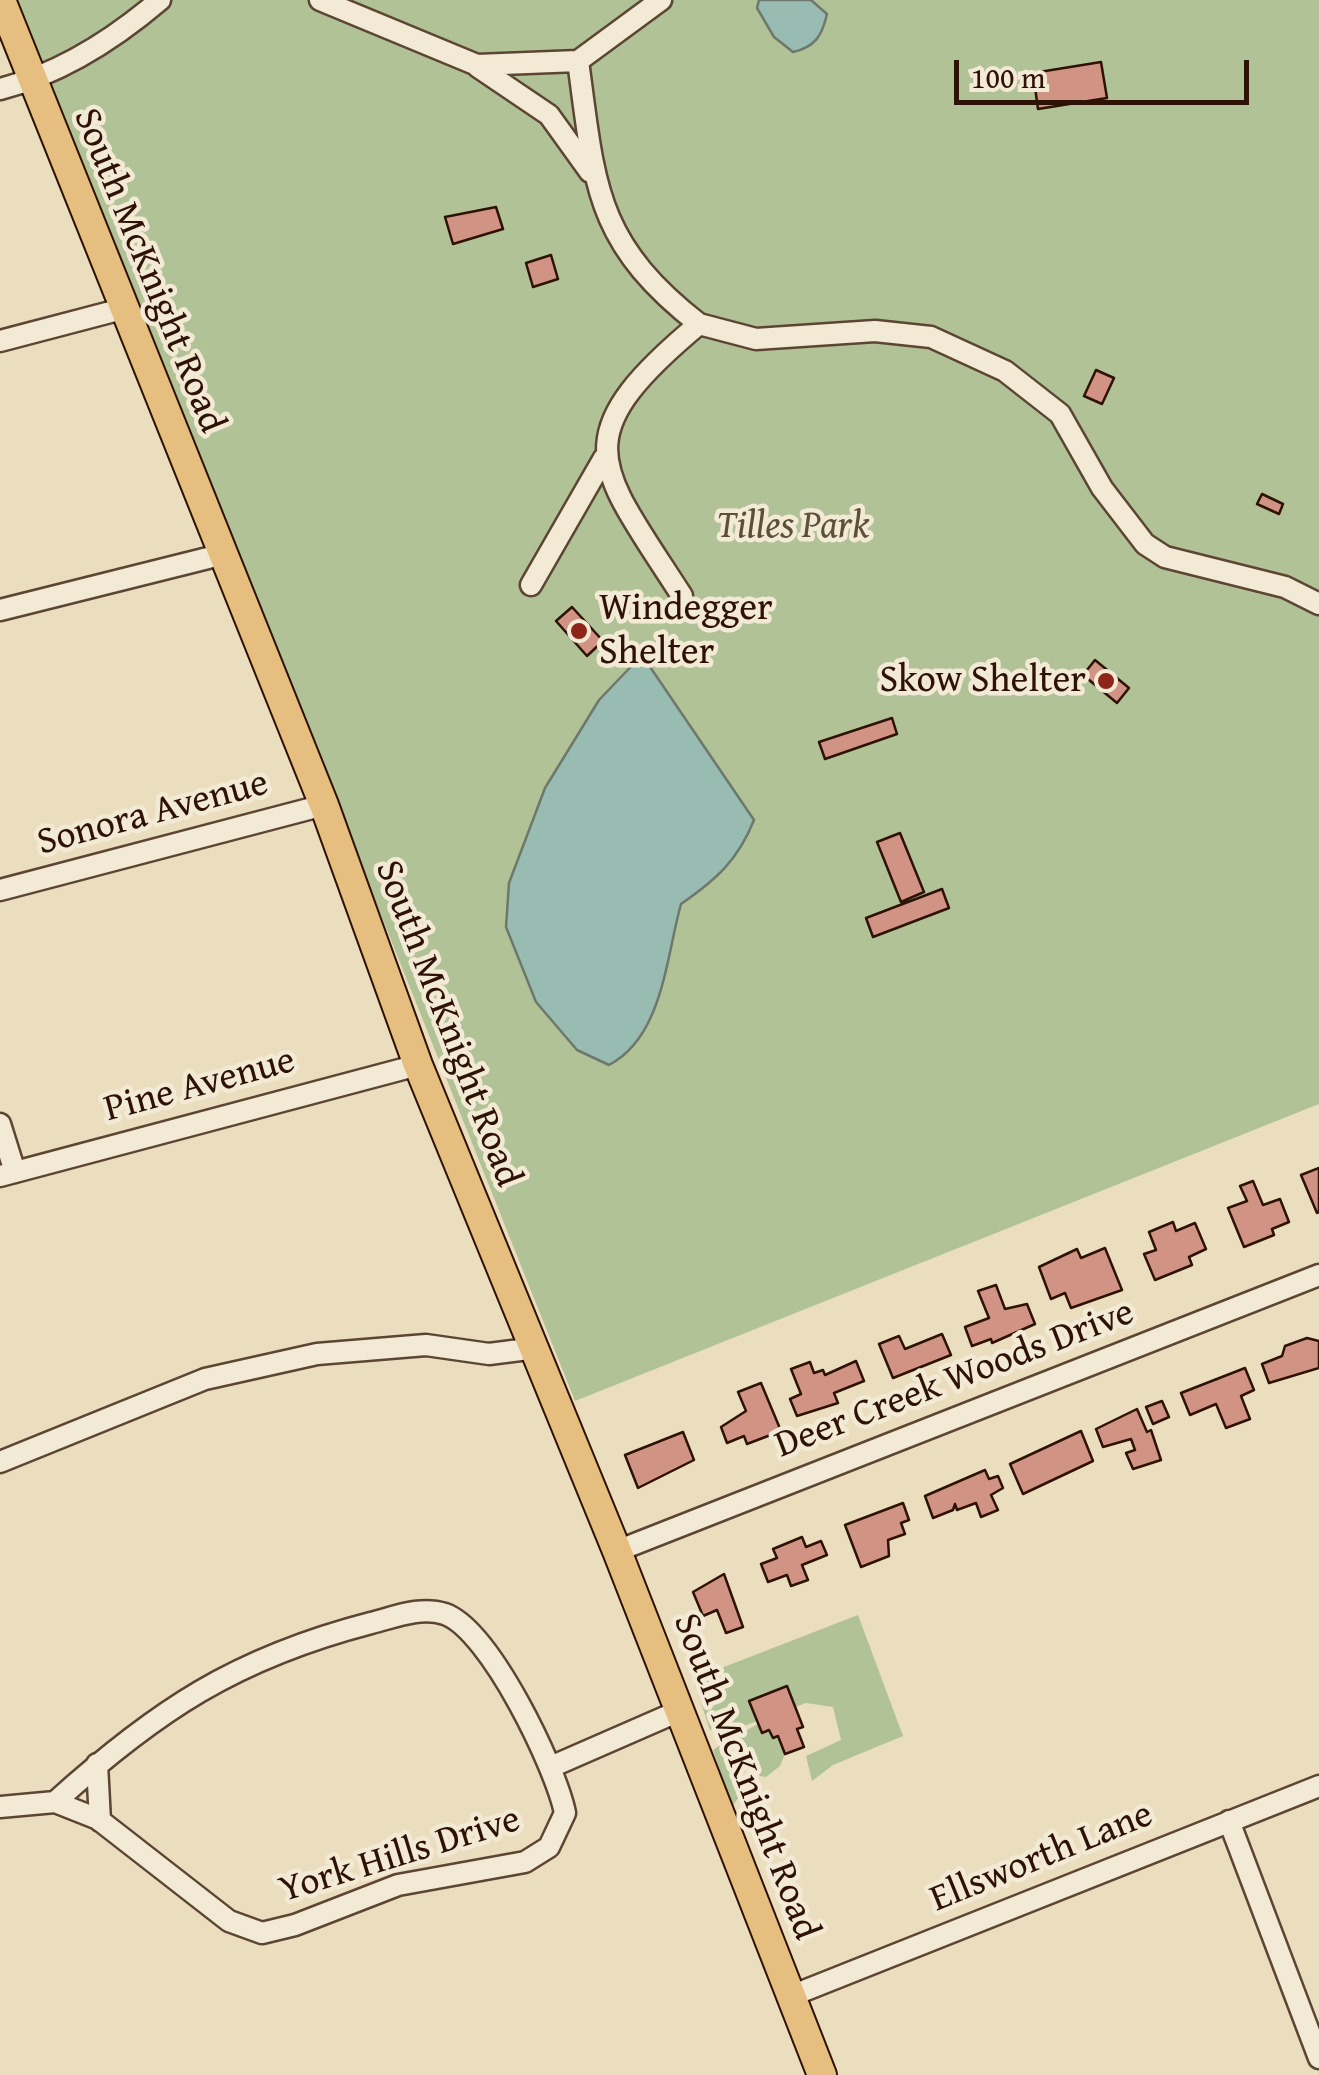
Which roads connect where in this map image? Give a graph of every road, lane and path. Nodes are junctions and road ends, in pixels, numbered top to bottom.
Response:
1 (160, 0) edge
2 (320, 0) edge
3 (661, 0) edge
4 (7, 7) edge
5 (578, 62) junction
6 (477, 66) junction
7 (32, 81) junction
8 (0, 89) edge
9 (594, 179) junction
10 (122, 309) junction
11 (698, 324) junction
12 (0, 340) edge
13 (604, 458) junction
14 (220, 554) junction
15 (530, 585) dead end
16 (682, 596) dead end
17 (1319, 604) edge
18 (0, 610) edge
19 (324, 805) junction
20 (0, 890) edge
21 (418, 1064) junction
22 (0, 1124) edge
23 (7, 1174) edge
24 (1319, 1274) edge
25 (536, 1348) junction
26 (0, 1462) edge
27 (617, 1551) junction
28 (679, 1711) junction
29 (97, 1764) junction
30 (552, 1766) junction
31 (1319, 1786) edge
32 (55, 1802) junction
33 (0, 1807) edge
34 (100, 1820) junction
35 (1229, 1821) junction
36 (791, 1996) junction
37 (1319, 2058) edge
38 (822, 2075) edge

1 - 7 street
2 - 6 street
3 - 5 street
4 - 7 main road, South McKnight Road
5 - 6 street
5 - 9 street
6 - 9 street
7 - 8 street
7 - 10 main road, South McKnight Road
9 - 11 street
10 - 12 street
10 - 14 main road, South McKnight Road
11 - 13 street
11 - 17 street
13 - 15 street
13 - 16 street
14 - 18 street
14 - 19 main road, South McKnight Road
19 - 20 street, Sonora Avenue
19 - 21 main road, South McKnight Road
21 - 23 street, Pine Avenue
21 - 25 main road, South McKnight Road
22 - 23 street
24 - 27 street, Deer Creek Woods Drive
25 - 26 street
25 - 27 main road, South McKnight Road
27 - 28 main road, South McKnight Road
28 - 30 street, York Hills Drive
28 - 36 main road, South McKnight Road
29 - 30 street, York Hills Drive
29 - 32 street, York Hills Drive
29 - 34 street
30 - 34 street, York Hills Drive
31 - 35 street, Ellsworth Lane
32 - 33 street, York Hills Drive
32 - 34 street, York Hills Drive
35 - 36 street, Ellsworth Lane
35 - 37 street
36 - 38 main road, South McKnight Road

